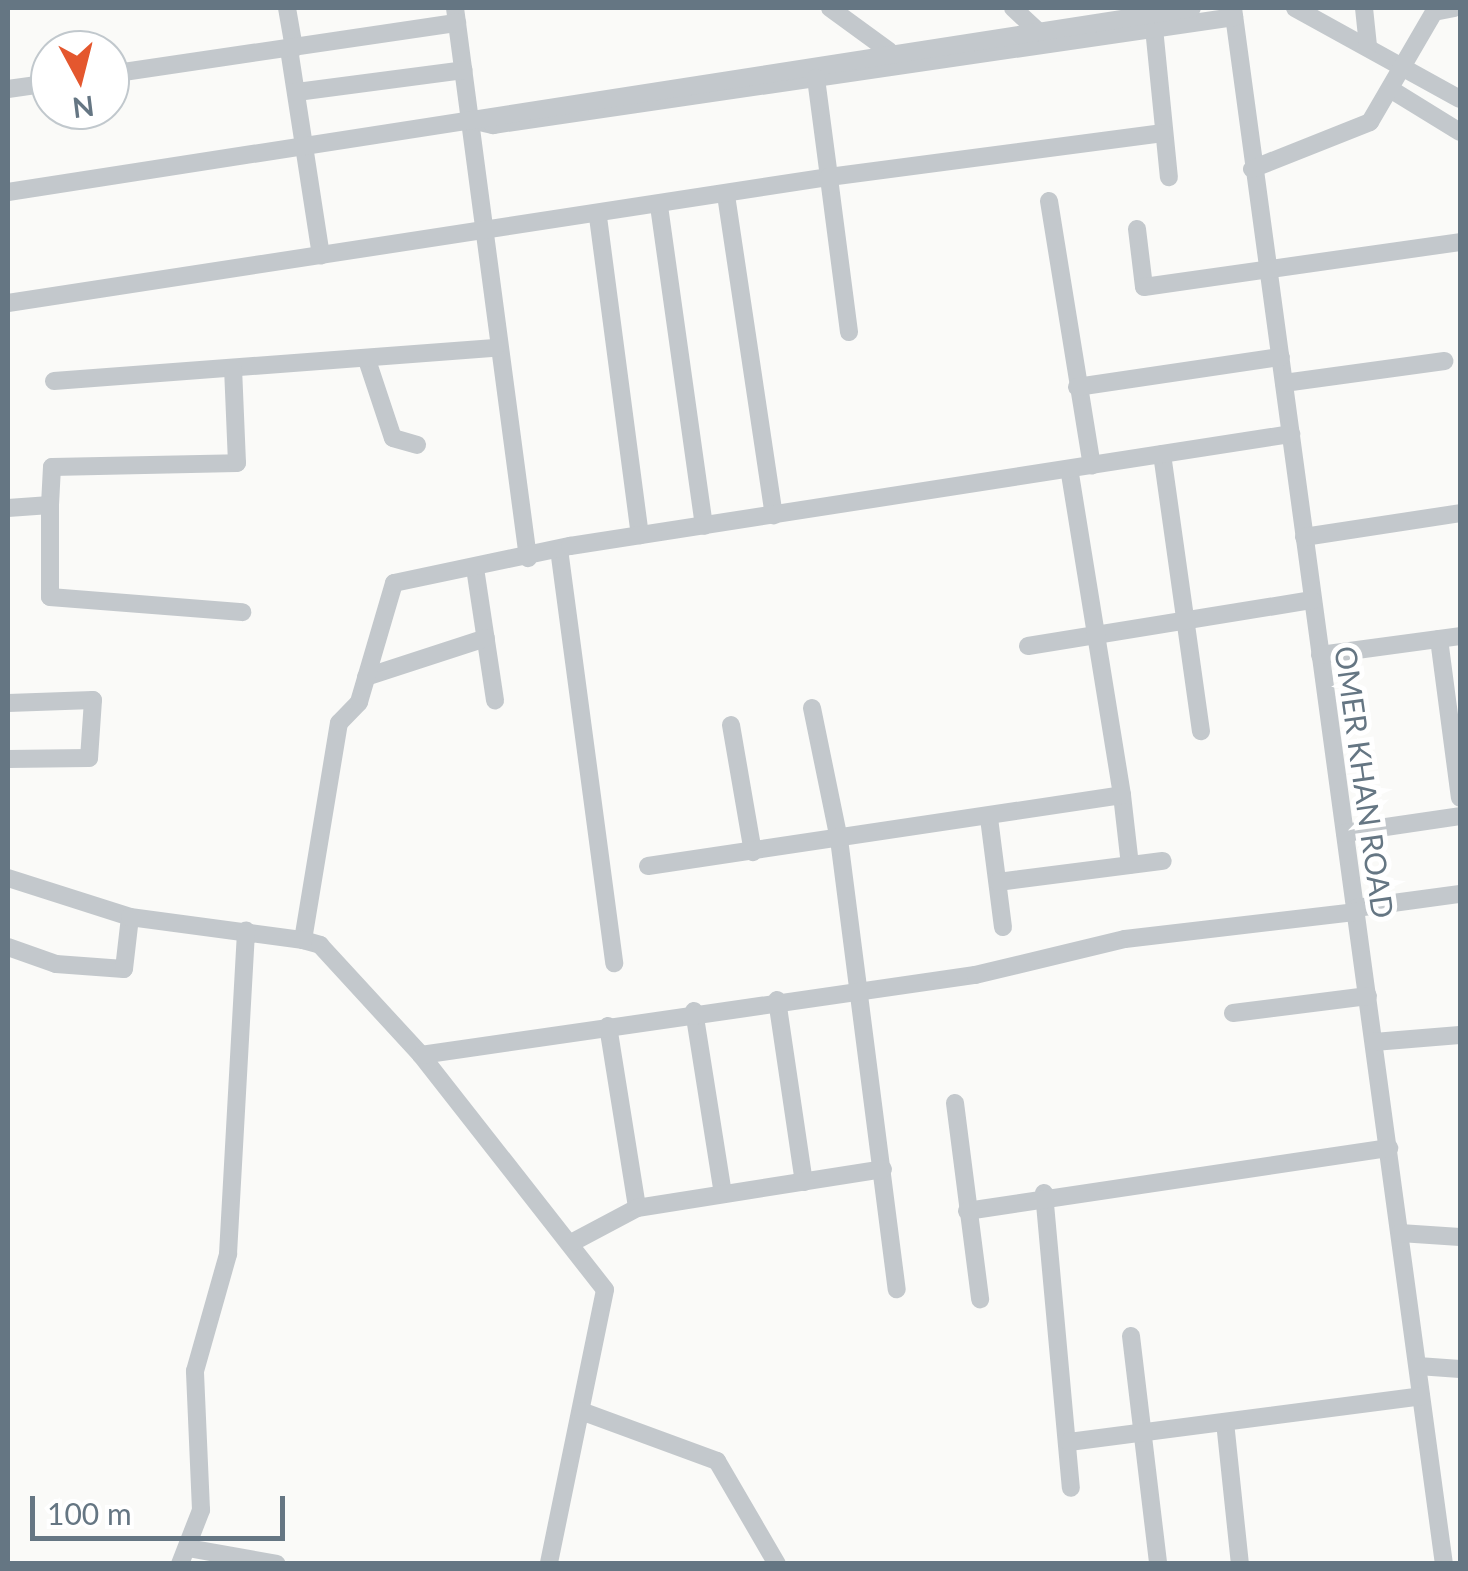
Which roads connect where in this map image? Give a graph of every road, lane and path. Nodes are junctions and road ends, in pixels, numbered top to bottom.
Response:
1 (287, 8) edge
2 (830, 8) edge
3 (1012, 8) edge
4 (1192, 8) edge
5 (1295, 8) edge
6 (1364, 8) edge
7 (1455, 8) edge
8 (460, 12) edge
9 (1234, 12) edge
10 (1153, 21) junction
11 (1038, 30) junction
12 (1368, 47) junction
13 (292, 49) junction
14 (888, 51) junction
15 (1405, 68) junction
16 (464, 70) junction
17 (130, 71) edge
18 (816, 78) junction
19 (297, 92) junction
20 (1395, 92) junction
21 (1460, 100) edge
22 (471, 120) junction
23 (1460, 132) edge
24 (1163, 133) junction
25 (306, 144) junction
26 (1252, 169) junction
27 (829, 177) junction
28 (1169, 177) dead end
29 (8, 192) edge
30 (726, 195) junction
31 (1049, 202) dead end
32 (659, 206) junction
33 (598, 217) junction
34 (1137, 229) dead end
35 (480, 232) junction
36 (1460, 242) edge
37 (321, 256) junction
38 (1270, 268) junction
39 (8, 304) edge
40 (848, 332) dead end
41 (496, 348) junction
42 (1281, 357) junction
43 (367, 360) junction
44 (1445, 360) dead end
45 (234, 368) junction
46 (54, 380) dead end
47 (1284, 382) junction
48 (1077, 387) junction
49 (1291, 434) junction
50 (417, 445) dead end
51 (1162, 454) junction
52 (1092, 466) junction
53 (1069, 469) junction
54 (50, 505) junction
55 (8, 508) edge
56 (1460, 513) edge
57 (774, 515) junction
58 (704, 526) junction
59 (640, 535) junction
60 (1304, 536) junction
61 (559, 549) junction
62 (528, 558) junction
63 (475, 568) junction
64 (1312, 600) junction
65 (242, 612) dead end
66 (1186, 620) junction
67 (1096, 635) junction
68 (1460, 636) edge
69 (486, 638) junction
70 (1438, 638) junction
71 (1028, 646) dead end
72 (1320, 655) junction
73 (366, 677) junction
74 (495, 700) dead end
75 (8, 704) edge
76 (812, 708) dead end
77 (731, 725) dead end
78 (1201, 731) dead end
79 (8, 758) edge
80 (1122, 795) junction
81 (1460, 798) edge
82 (1460, 816) edge
83 (989, 818) junction
84 (1345, 832) junction
85 (839, 839) junction
86 (753, 852) junction
87 (1163, 860) dead end
88 (1130, 865) junction
89 (648, 866) dead end
90 (8, 878) edge
91 (998, 882) junction
92 (1460, 894) edge
93 (1356, 910) junction
94 (130, 917) junction
95 (1004, 926) dead end
96 (246, 930) junction
97 (303, 940) junction
98 (8, 947) edge
99 (614, 963) dead end
100 (858, 990) junction
101 (1368, 996) junction
102 (777, 1000) junction
103 (694, 1012) junction
104 (1233, 1014) dead end
105 (608, 1026) junction
106 (1460, 1036) edge
107 (1374, 1042) junction
108 (421, 1055) junction
109 (954, 1103) dead end
110 (1389, 1148) junction
111 (883, 1170) junction
112 (804, 1182) junction
113 (723, 1194) junction
114 (1044, 1194) junction
115 (637, 1208) junction
116 (967, 1210) junction
117 (1400, 1233) junction
118 (1460, 1236) edge
119 (573, 1242) junction
120 (896, 1289) dead end
121 (980, 1299) dead end
122 (1131, 1336) dead end
123 (1418, 1366) junction
124 (1460, 1369) edge
125 (1421, 1396) junction
126 (581, 1412) junction
127 (1225, 1422) junction
128 (1142, 1432) junction
129 (1069, 1442) junction
130 (1071, 1488) dead end
131 (1460, 1524) edge
132 (1440, 1526) junction
133 (184, 1556) edge
134 (277, 1564) edge
135 (549, 1564) edge
136 (777, 1564) edge
137 (1158, 1564) edge
138 (1240, 1564) edge
139 (1444, 1564) edge

1 - 13 street
2 - 14 street
3 - 11 street
4 - 10 street
5 - 12 street
6 - 12 street
7 - 15 street
8 - 13 street
8 - 16 street
9 - 10 street
9 - 26 street, OMER KHAN ROAD
10 - 11 street
10 - 18 street
10 - 24 street
11 - 14 street
12 - 15 street
13 - 17 street
13 - 19 street
14 - 22 street
15 - 20 street
15 - 21 street
16 - 19 street
16 - 22 street
18 - 22 street
18 - 27 street
19 - 25 street
20 - 23 street
20 - 26 street
22 - 25 street
22 - 35 street
24 - 27 street
24 - 28 street
25 - 29 street
25 - 37 street
26 - 38 street, OMER KHAN ROAD
27 - 30 street
27 - 40 street
30 - 32 street
30 - 57 street
31 - 48 street
32 - 33 street
32 - 58 street
33 - 35 street
33 - 59 street
34 - 38 street
35 - 37 street
35 - 41 street
36 - 38 street
37 - 39 street
38 - 42 street, OMER KHAN ROAD
41 - 43 street
41 - 62 street
42 - 47 street, OMER KHAN ROAD
42 - 48 street
43 - 45 street
43 - 50 street
44 - 47 street
45 - 46 street
45 - 54 street
47 - 49 street, OMER KHAN ROAD
48 - 52 street
49 - 51 street
49 - 60 street, OMER KHAN ROAD
51 - 52 street
51 - 66 street
52 - 53 street
53 - 57 street
53 - 67 street
54 - 55 street
54 - 65 street
56 - 60 street
57 - 58 street
58 - 59 street
59 - 61 street
60 - 64 street, OMER KHAN ROAD
61 - 62 street
61 - 99 street
62 - 63 street
63 - 69 street
63 - 73 street
64 - 66 street
64 - 72 street, OMER KHAN ROAD
66 - 67 street
66 - 78 street
67 - 71 street
67 - 80 street
68 - 70 street
69 - 73 street
69 - 74 street
70 - 72 street
70 - 81 street
72 - 84 street, OMER KHAN ROAD
73 - 97 street
75 - 79 street
76 - 85 street
77 - 86 street
80 - 83 street
80 - 88 street
82 - 84 street
83 - 85 street
83 - 91 street
84 - 93 street, OMER KHAN ROAD
85 - 86 street
85 - 100 street
86 - 89 street
87 - 88 street
88 - 91 street
90 - 94 street
91 - 95 street
92 - 93 street
93 - 100 street
93 - 101 street, OMER KHAN ROAD
94 - 96 street
94 - 98 street
96 - 97 street
96 - 133 street
97 - 108 street
100 - 102 street
100 - 111 street
101 - 104 street
101 - 107 street, OMER KHAN ROAD
102 - 103 street
102 - 112 street
103 - 105 street
103 - 113 street
105 - 108 street
105 - 115 street
106 - 107 street
107 - 110 street, OMER KHAN ROAD
108 - 119 street
109 - 116 street
110 - 114 street
110 - 117 street, OMER KHAN ROAD
111 - 112 street
111 - 120 street
112 - 113 street
113 - 115 street
114 - 116 street
114 - 129 street
115 - 119 street
116 - 121 street
117 - 118 street
117 - 123 street, OMER KHAN ROAD
119 - 126 street
122 - 128 street
123 - 124 street
123 - 125 street, OMER KHAN ROAD
125 - 127 street
125 - 132 street, OMER KHAN ROAD
126 - 135 street
126 - 136 street
127 - 128 street
127 - 138 street
128 - 129 street
128 - 137 street
129 - 130 street
131 - 132 street
132 - 139 street, OMER KHAN ROAD
133 - 134 street

